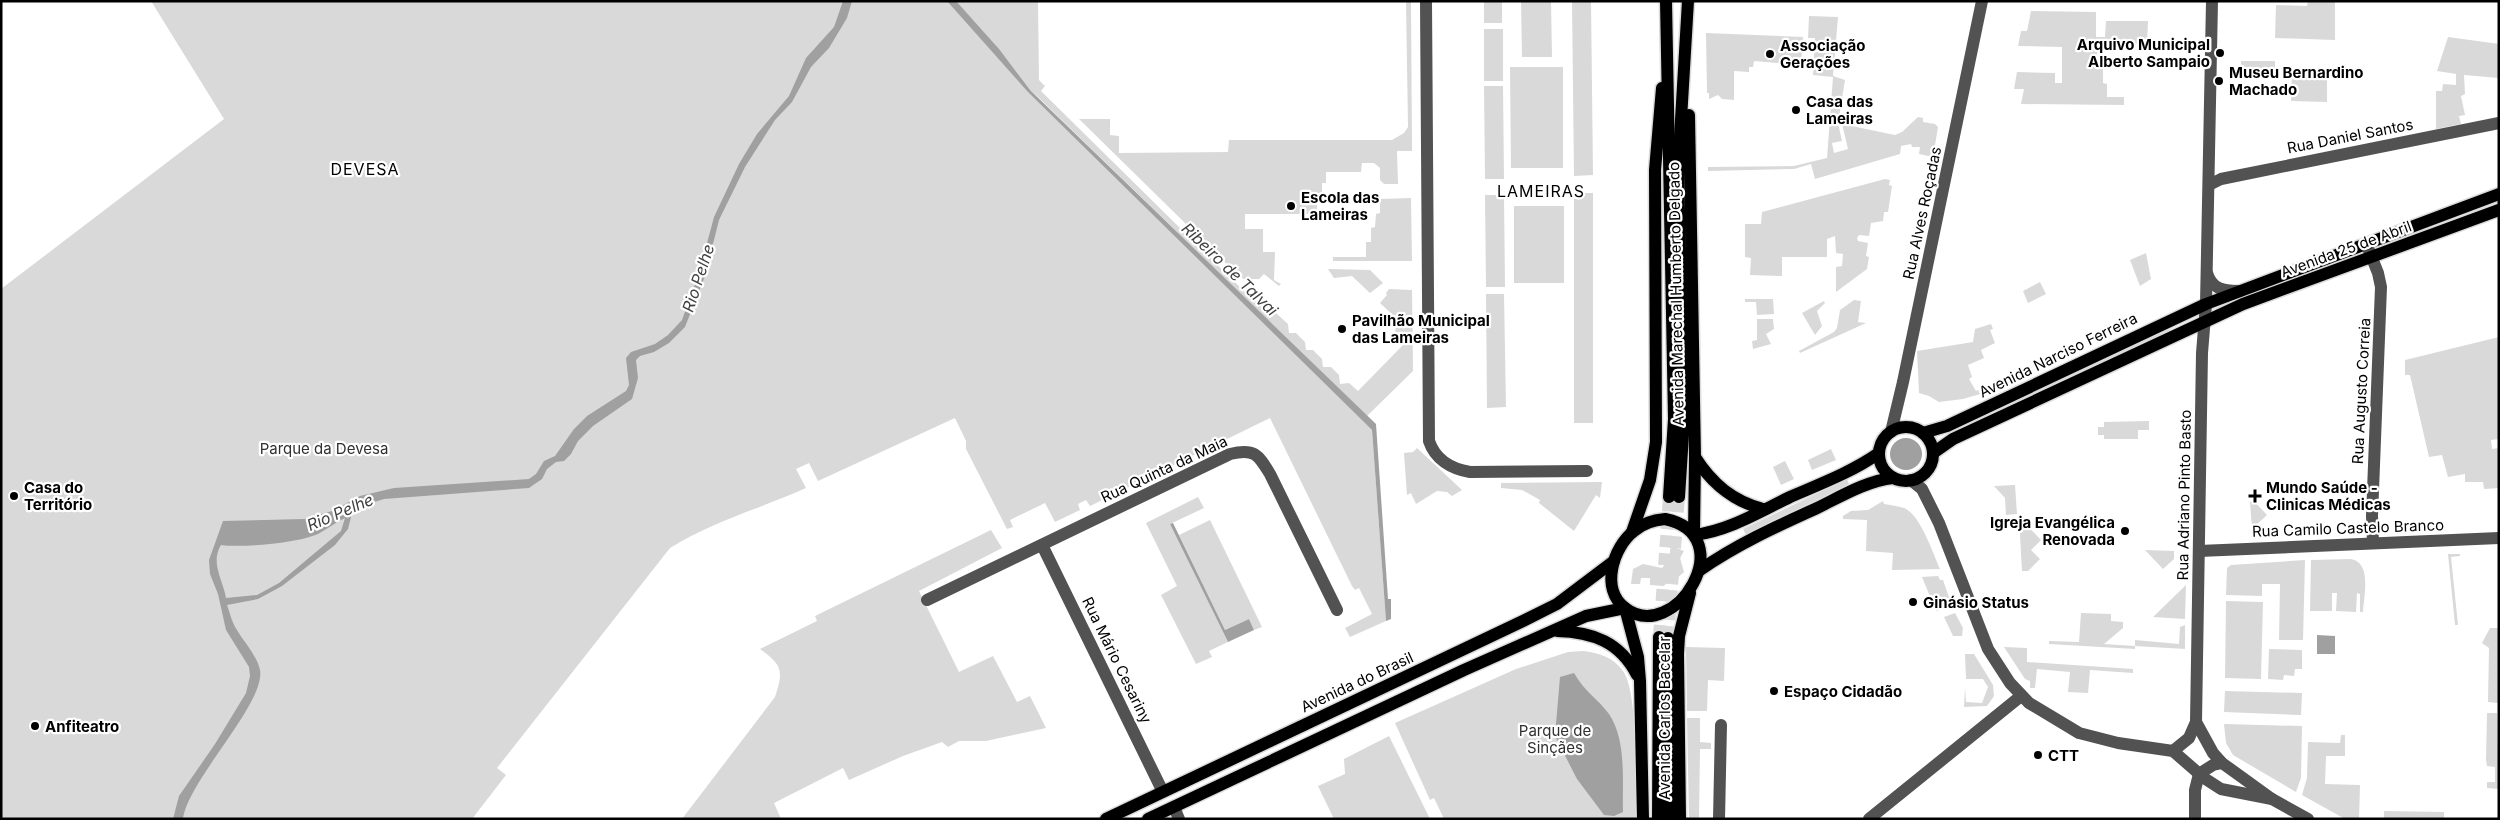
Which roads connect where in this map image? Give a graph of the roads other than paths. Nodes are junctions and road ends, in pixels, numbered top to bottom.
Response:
1 (1426, 1) edge
2 (1666, 1) edge
3 (1688, 1) edge
4 (1982, 1) edge
5 (2212, 1) edge
6 (1666, 52) junction
7 (1686, 52) junction
8 (2499, 123) edge
9 (2209, 185) junction
10 (2499, 194) edge
11 (2499, 210) edge
12 (2366, 244) junction
13 (2372, 256) junction
14 (2206, 270) junction
15 (2238, 291) junction
16 (2206, 304) junction
17 (2204, 321) junction
18 (1891, 432) junction
19 (1923, 433) junction
20 (1879, 453) junction
21 (1933, 453) junction
22 (1695, 457) junction
23 (1587, 471) dead end
24 (1893, 478) junction
25 (1911, 480) junction
26 (1764, 510) junction
27 (1632, 532) junction
28 (1694, 535) junction
29 (2499, 538) edge
30 (2373, 543) junction
31 (1042, 545) junction
32 (2199, 551) junction
33 (1614, 562) junction
34 (1700, 570) junction
35 (1691, 588) junction
36 (927, 600) dead end
37 (1625, 608) junction
38 (1337, 610) dead end
39 (1555, 631) junction
40 (1640, 681) junction
41 (2021, 696) junction
42 (2196, 722) junction
43 (1721, 725) dead end
44 (2173, 751) junction
45 (2222, 763) junction
46 (2199, 774) junction
47 (1162, 790) junction
48 (2272, 799) junction
49 (1174, 807) junction
50 (1106, 819) edge
51 (1148, 819) edge
52 (1179, 819) edge
53 (1643, 819) edge
54 (1658, 819) edge
55 (1668, 819) edge
56 (1680, 819) edge
57 (1719, 819) edge
58 (1869, 819) edge
59 (2195, 819) edge
60 (2308, 819) edge

1 - 23 street
2 - 6 main road, Avenida Marechal Humberto Delgado
3 - 7 main road, Avenida Marechal Humberto Delgado
4 - 18 street, Rua Alves Roçadas
5 - 9 street, Rua Adriano Pinto Basto
6 - 7 main road, Avenida Marechal Humberto Delgado
6 - 27 main road, Avenida Marechal Humberto Delgado
7 - 22 main road, Avenida Marechal Humberto Delgado
8 - 9 street, Rua Daniel Santos
9 - 14 street, Rua Adriano Pinto Basto
10 - 12 main road, Avenida 25 de Abril
11 - 13 main road, Avenida 25 de Abril
12 - 13 street, Rua Augusto Correia
12 - 15 main road, Avenida 25 de Abril
13 - 17 main road, Avenida 25 de Abril
13 - 30 street, Rua Augusto Correia
14 - 15 street
14 - 16 street, Rua Adriano Pinto Basto
15 - 16 main road, Avenida 25 de Abril
16 - 17 street, Rua Adriano Pinto Basto
16 - 19 main road, Avenida Narciso Ferreira
17 - 21 main road, Avenida Narciso Ferreira
17 - 32 street, Rua Adriano Pinto Basto
18 - 19 main road
18 - 20 main road
19 - 21 main road
20 - 24 main road
20 - 26 main road
21 - 25 main road
22 - 26 main road
22 - 28 main road, Avenida Marechal Humberto Delgado
24 - 25 main road
24 - 34 main road
25 - 41 street
26 - 28 main road
27 - 28 main road
27 - 33 main road
28 - 34 main road
29 - 30 street, Rua Camilo Castelo Branco
30 - 32 street, Rua Camilo Castelo Branco
31 - 36 street, Rua Quinta da Maia
31 - 38 street, Rua Quinta da Maia
31 - 47 street, Rua Mário Cesariny
32 - 42 street, Rua Adriano Pinto Basto
33 - 37 main road
33 - 47 main road, Avenida do Brasil
34 - 35 main road
35 - 37 main road
35 - 56 main road, Avenida Carlos Bacelar
37 - 39 main road
37 - 40 main road, Avenida Carlos Bacelar
39 - 40 main road
39 - 49 main road
40 - 53 main road, Avenida Carlos Bacelar
41 - 44 street
41 - 58 street
42 - 44 street
42 - 45 street
43 - 57 street
44 - 46 street
45 - 46 street
45 - 48 street
46 - 48 street
46 - 59 street
47 - 50 main road, Avenida do Brasil
48 - 60 street
49 - 51 main road
49 - 52 street
54 - 55 main road, Avenida Carlos Bacelar

